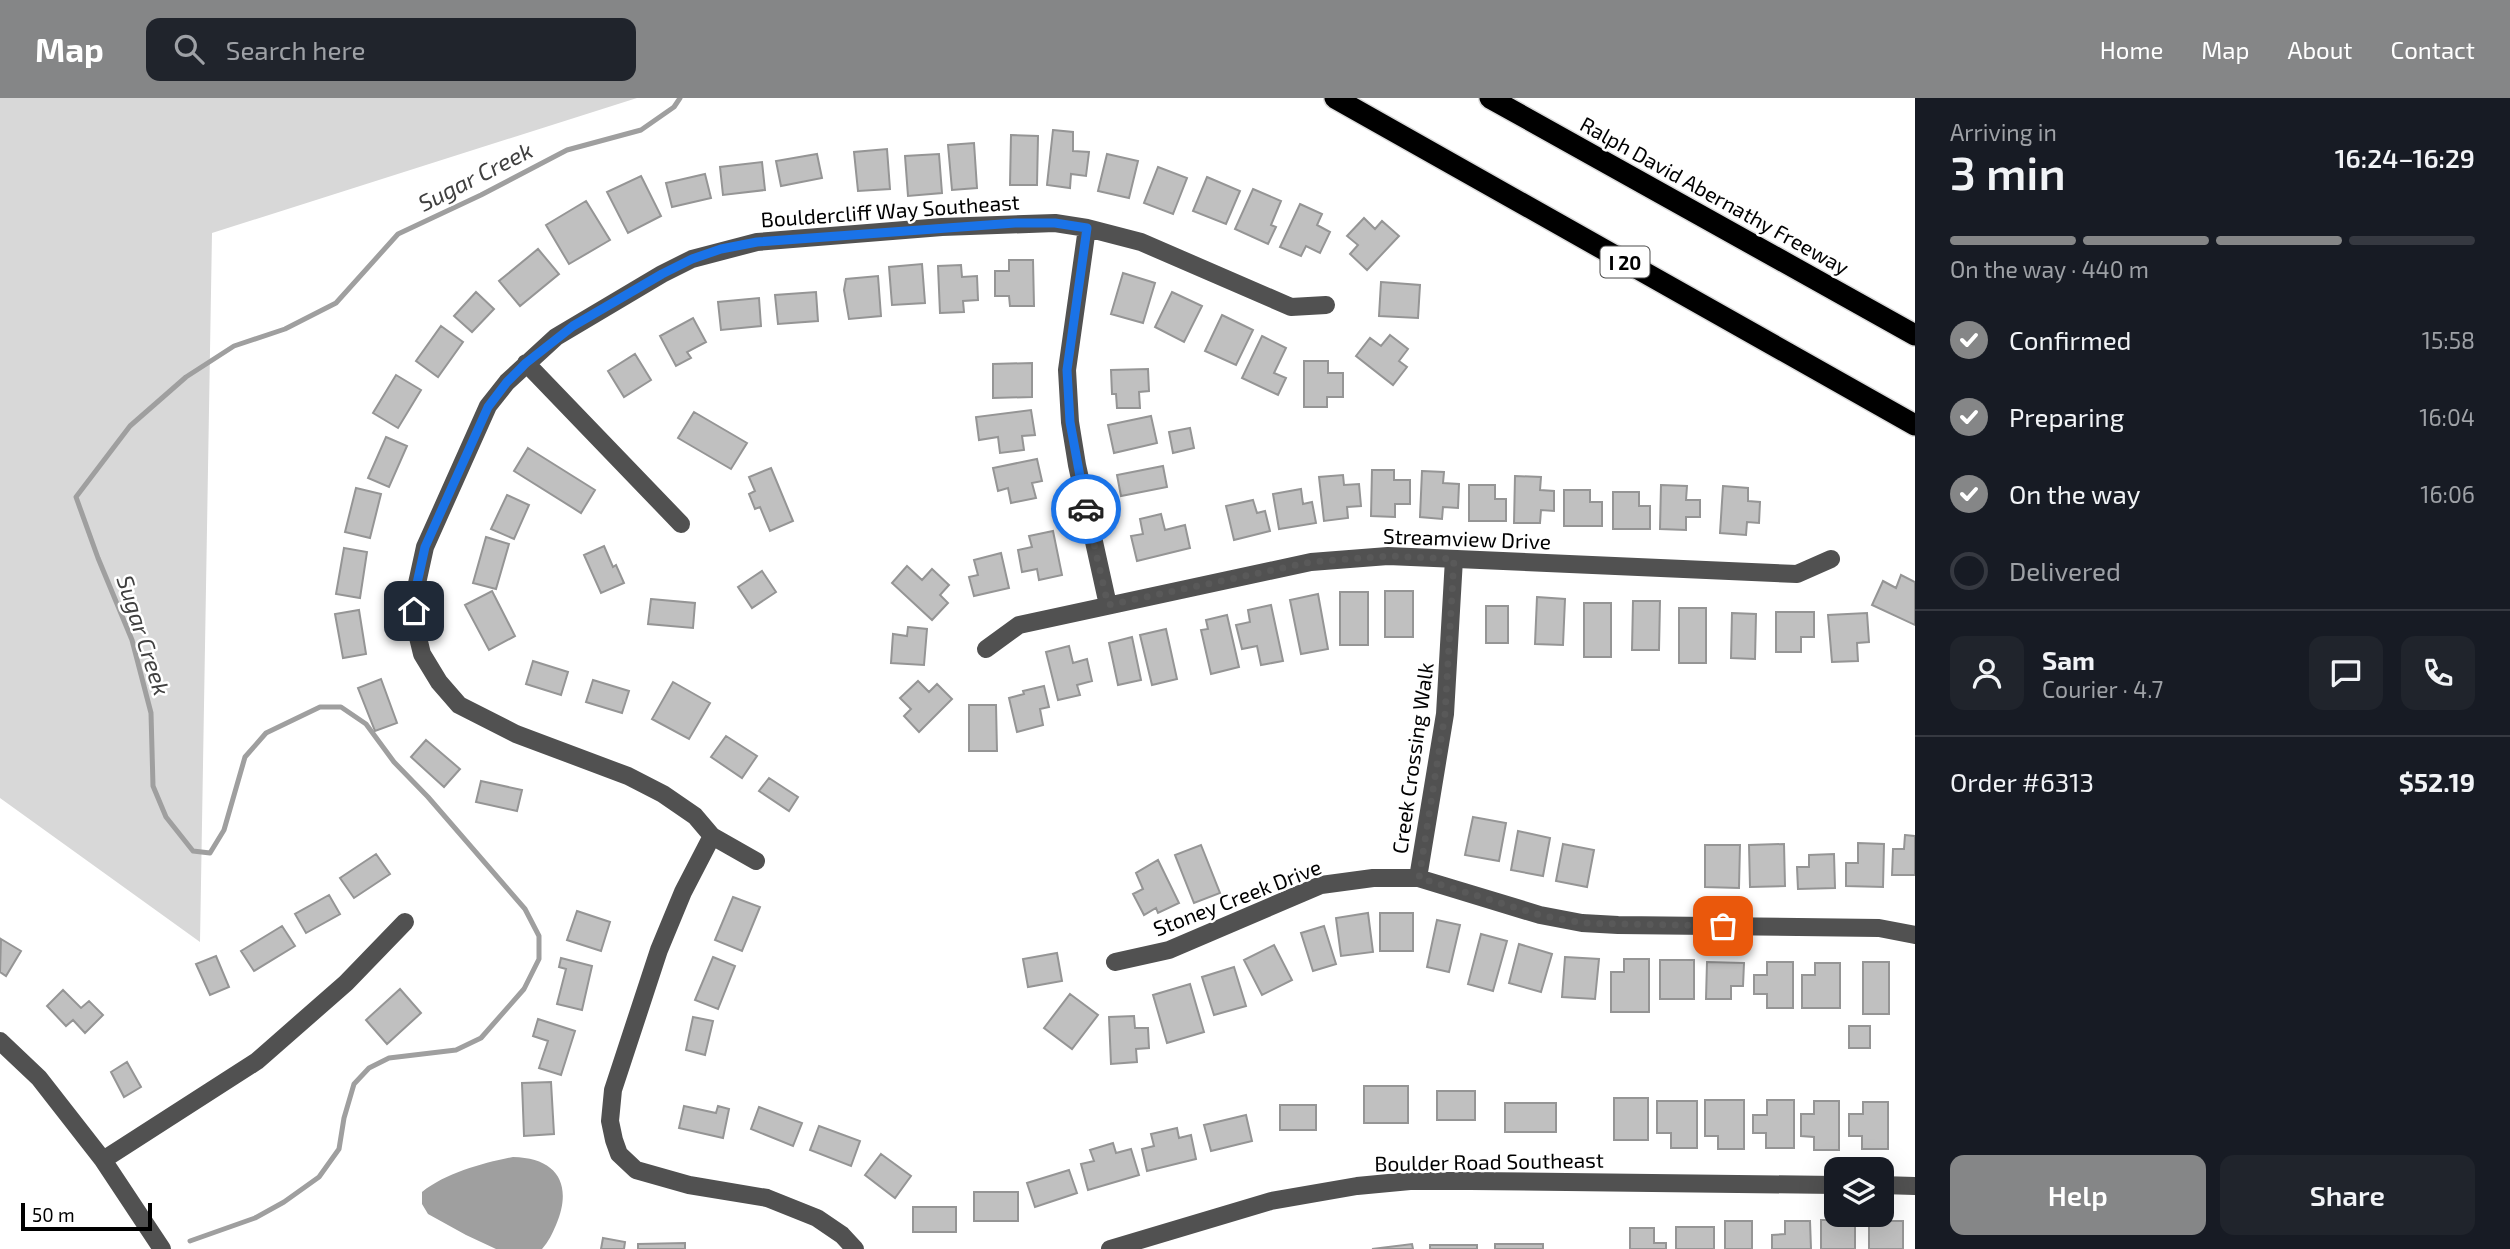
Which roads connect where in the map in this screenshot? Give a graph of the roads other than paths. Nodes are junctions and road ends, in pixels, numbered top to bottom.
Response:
1 (1335, 98) edge
2 (1490, 98) edge
3 (1087, 228) junction
4 (1326, 305) dead end
5 (1915, 335) edge
6 (526, 363) junction
7 (1915, 425) edge
8 (681, 524) dead end
9 (1454, 559) junction
10 (1831, 559) dead end
11 (1108, 605) junction
12 (986, 649) dead end
13 (712, 836) junction
14 (756, 861) dead end
15 (1419, 878) junction
16 (405, 922) dead end
17 (1915, 935) edge
18 (1115, 961) dead end
19 (0, 1041) edge
20 (103, 1160) junction
21 (1824, 1185) edge
22 (1894, 1185) edge
23 (1915, 1186) edge
24 (162, 1249) edge
25 (855, 1249) edge
26 (1110, 1249) edge

1 - 7 highway, I 20
2 - 5 highway, Ralph David Abernathy Freeway
3 - 4 street, Bouldercliff Way Southeast
3 - 6 street, Bouldercliff Way Southeast
3 - 11 street
6 - 8 street
6 - 13 street, Bouldercliff Way Southeast
9 - 10 street, Streamview Drive
9 - 11 street, Streamview Drive
9 - 15 street, Creek Crossing Walk
11 - 12 street, Streamview Drive
13 - 14 street, Bouldercliff Way Southeast
13 - 25 street
15 - 17 street, Stoney Creek Drive
15 - 18 street, Stoney Creek Drive
16 - 20 street
19 - 20 street
20 - 24 street
21 - 26 street, Boulder Road Southeast
22 - 23 street

